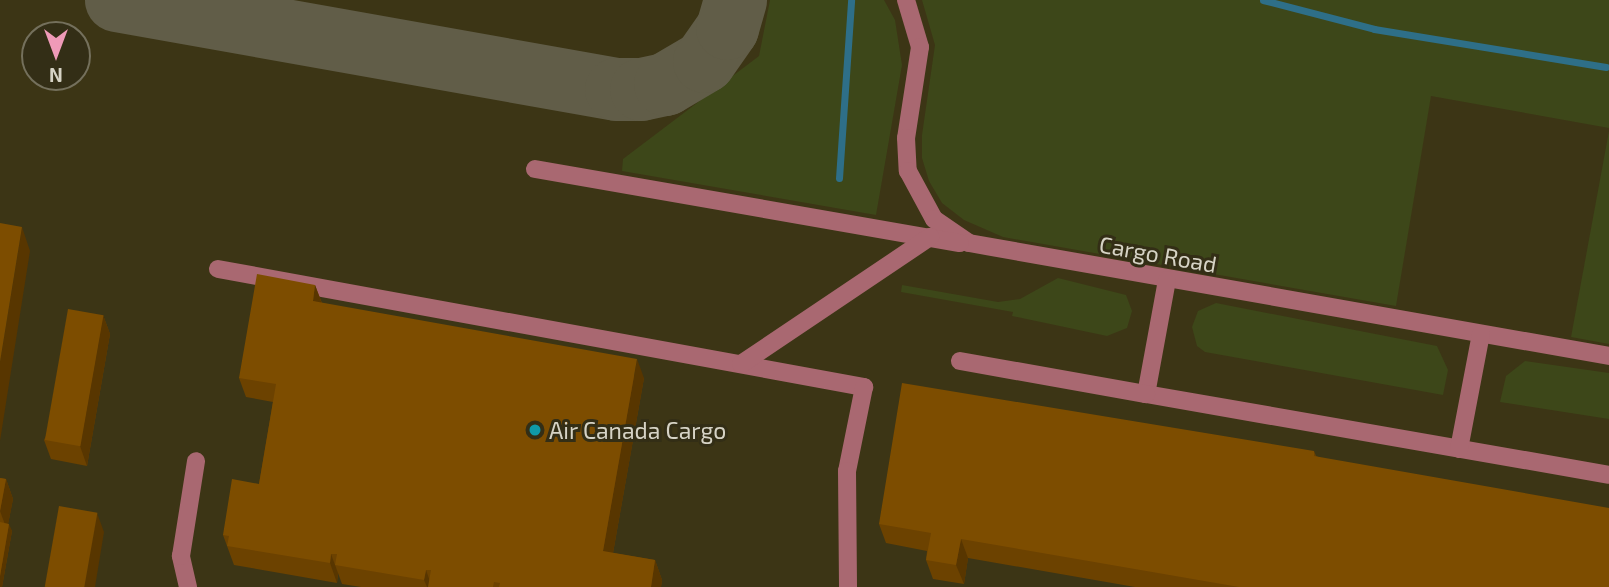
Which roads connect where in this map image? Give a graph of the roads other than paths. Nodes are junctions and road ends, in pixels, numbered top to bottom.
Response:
1 (906, 0) edge
2 (535, 169) dead end
3 (930, 237) junction
4 (984, 247) junction
5 (218, 269) dead end
6 (1167, 280) junction
7 (1481, 334) junction
8 (1609, 356) edge
9 (960, 361) dead end
10 (741, 364) junction
11 (1146, 394) junction
12 (1459, 449) junction
13 (196, 461) dead end
14 (1609, 475) edge
15 (188, 587) edge
16 (848, 587) edge

1 - 4 lane, Cargo Road
2 - 3 lane
3 - 4 lane
3 - 10 lane
4 - 6 lane, Cargo Road
5 - 10 lane
6 - 7 lane, Cargo Road
6 - 11 lane
7 - 8 lane, Cargo Road
7 - 12 lane
9 - 11 lane
10 - 16 lane
11 - 12 lane
12 - 14 lane
13 - 15 lane

